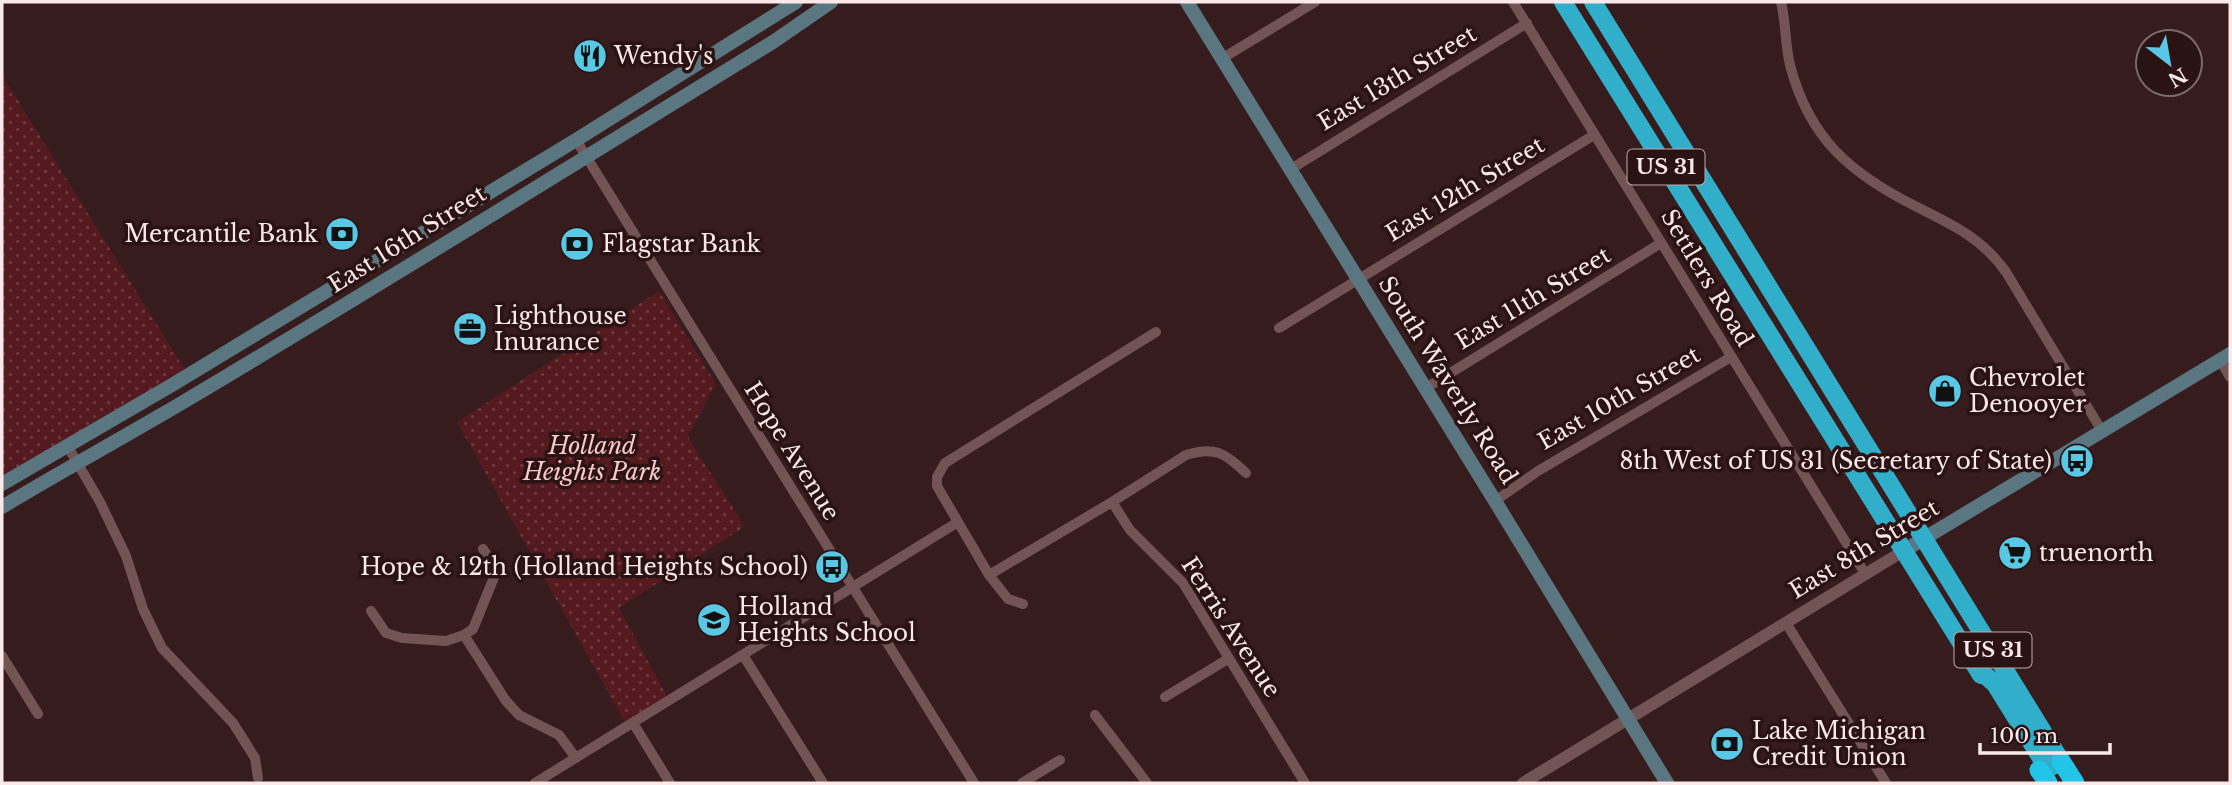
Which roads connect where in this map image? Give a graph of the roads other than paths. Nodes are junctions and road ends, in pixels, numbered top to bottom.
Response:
1 (796, 2) edge
2 (831, 2) edge
3 (1187, 2) edge
4 (1314, 2) edge
5 (1513, 2) edge
6 (1563, 2) edge
7 (1593, 2) edge
8 (1781, 2) edge
9 (1527, 23) junction
10 (1223, 58) junction
11 (1594, 135) junction
12 (576, 140) junction
13 (586, 157) junction
14 (1291, 169) junction
15 (1661, 243) junction
16 (1359, 279) junction
17 (1279, 328) dead end
18 (1796, 330) junction
19 (1156, 332) dead end
20 (1768, 332) junction
21 (1731, 357) junction
22 (2225, 357) edge
23 (2230, 377) edge
24 (1426, 388) junction
25 (2102, 432) junction
26 (67, 445) junction
27 (77, 462) junction
28 (1246, 473) dead end
29 (2, 484) edge
30 (1495, 501) junction
31 (1112, 502) junction
32 (2, 507) edge
33 (958, 522) junction
34 (1925, 538) junction
35 (483, 549) dead end
36 (1905, 550) junction
37 (989, 575) junction
38 (1866, 575) junction
39 (852, 588) junction
40 (1023, 604) dead end
41 (371, 611) dead end
42 (1786, 623) junction
43 (464, 635) junction
44 (743, 655) junction
45 (2, 656) edge
46 (1228, 659) junction
47 (1976, 667) junction
48 (1166, 697) dead end
49 (38, 714) dead end
50 (1095, 715) dead end
51 (1627, 719) junction
52 (633, 723) junction
53 (576, 758) junction
54 (1060, 760) dead end
55 (2061, 761) junction
56 (2044, 777) edge
57 (258, 778) dead end
58 (535, 783) edge
59 (670, 783) edge
60 (822, 783) edge
61 (974, 783) edge
62 (1022, 783) edge
63 (1147, 783) edge
64 (1305, 783) edge
65 (1523, 783) edge
66 (1667, 783) edge
67 (1886, 783) edge
68 (2075, 783) edge

1 - 12 main road, East 16th Street
2 - 13 main road, East 16th Street
3 - 10 main road, South Waverly Road
4 - 10 street
5 - 9 street, Settlers Road
6 - 20 highway, US 31
7 - 18 highway, US 31
8 - 25 street
9 - 11 street, Settlers Road
9 - 14 street, East 13th Street
10 - 14 main road, South Waverly Road
11 - 15 street, Settlers Road
11 - 16 street, East 12th Street
12 - 13 street, Hope Avenue
12 - 26 main road, East 16th Street
13 - 27 main road, East 16th Street
13 - 39 street, Hope Avenue
14 - 16 main road, South Waverly Road
15 - 21 street, Settlers Road
15 - 24 street, East 11th Street
16 - 17 street, East 12th Street
16 - 24 main road, South Waverly Road
18 - 20 highway
18 - 34 highway, US 31
19 - 33 street
20 - 36 highway, US 31
21 - 30 street, East 10th Street
21 - 38 street, Settlers Road
22 - 23 street
22 - 25 main road, East 8th Street
24 - 30 main road, South Waverly Road
25 - 34 main road, East 8th Street
26 - 27 street
26 - 29 main road, East 16th Street
27 - 32 main road, East 16th Street
27 - 57 street
28 - 31 street
30 - 51 main road, South Waverly Road
31 - 37 street
31 - 46 street, Ferris Avenue
33 - 37 street
33 - 39 street
34 - 36 main road, East 8th Street
34 - 55 highway, US 31
35 - 43 street
36 - 38 street, East 8th Street
36 - 47 highway, US 31
37 - 40 street
38 - 42 street, East 8th Street
39 - 44 street
39 - 61 street, Hope Avenue
41 - 43 street
42 - 51 street, East 8th Street
42 - 67 street
43 - 53 street
44 - 52 street
44 - 60 street
45 - 49 street
46 - 48 street
46 - 64 street, Ferris Avenue
47 - 55 highway
47 - 56 highway, US 31
50 - 63 street
51 - 65 street, East 8th Street
51 - 66 main road, South Waverly Road
52 - 53 street
52 - 59 street
53 - 58 street
54 - 62 street
55 - 68 highway, US 31

